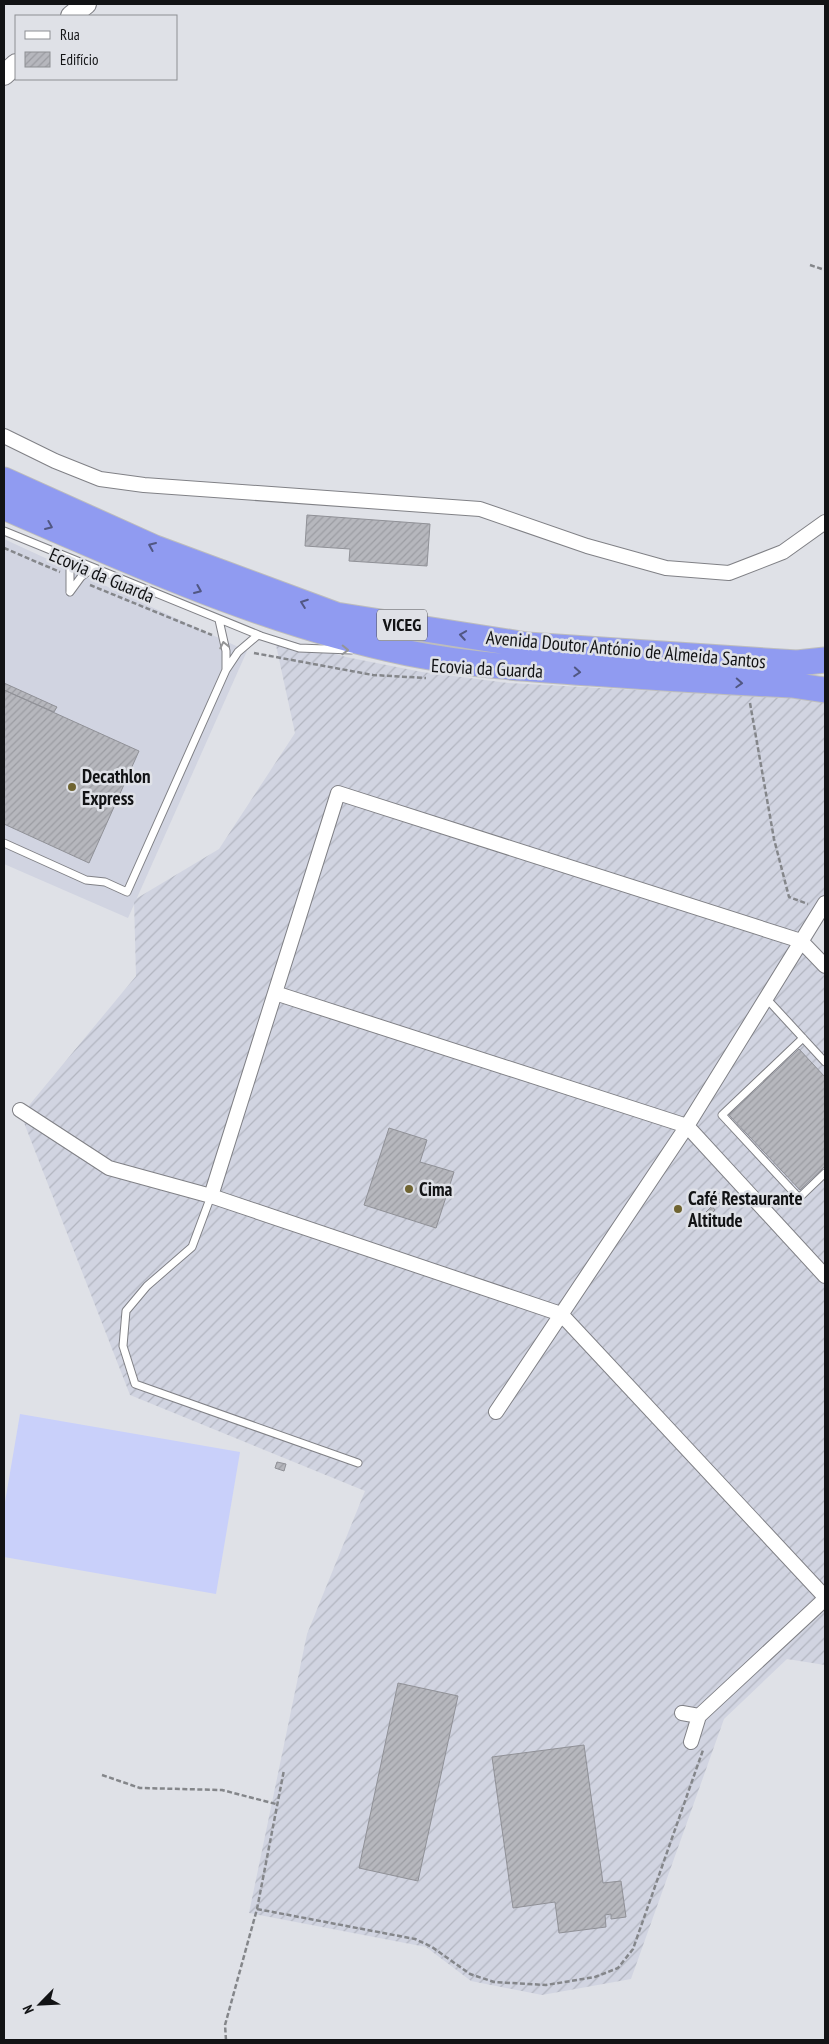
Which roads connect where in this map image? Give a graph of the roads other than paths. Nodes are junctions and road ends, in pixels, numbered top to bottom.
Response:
1 (86, 4) edge
2 (72, 15) edge
3 (15, 65) edge
4 (4, 76) edge
5 (4, 436) edge
6 (4, 480) edge
7 (4, 507) edge
8 (825, 522) edge
9 (4, 531) edge
10 (70, 559) junction
11 (94, 568) junction
12 (219, 620) junction
13 (258, 635) junction
14 (358, 651) dead end
15 (367, 651) dead end
16 (406, 652) junction
17 (825, 660) edge
18 (226, 670) junction
19 (825, 690) edge
20 (4, 843) edge
21 (823, 906) edge
22 (801, 941) junction
23 (825, 966) edge
24 (275, 993) junction
25 (766, 998) junction
26 (803, 1038) junction
27 (825, 1062) edge
28 (20, 1110) dead end
29 (686, 1126) junction
30 (825, 1174) edge
31 (211, 1196) junction
32 (825, 1276) edge
33 (561, 1314) junction
34 (496, 1412) dead end
35 (358, 1463) dead end
36 (825, 1598) edge
37 (682, 1713) dead end
38 (699, 1716) junction
39 (691, 1742) dead end

1 - 2 street
3 - 4 street
5 - 8 street
17 -> 6 highway, Avenida Doutor António de Almeida Santos / VICEG
7 -> 16 highway, Avenida Doutor António de Almeida Santos / VICEG
9 - 10 lane
10 - 11 lane
10 - 11 lane
11 - 12 lane
12 - 13 lane
18 -> 12 lane
13 -> 14 lane
13 - 18 lane
15 - 16 lane
16 -> 19 highway, Avenida Doutor António de Almeida Santos / VICEG
18 - 20 lane
21 - 22 street
22 - 23 street
22 - 24 street
22 - 25 street
24 - 29 street
24 - 31 street
25 - 26 lane
25 - 29 street
26 - 27 lane
26 - 30 lane
28 - 31 street
29 - 32 street
29 - 33 street
31 - 33 street
31 - 35 lane
33 - 34 street
33 - 36 street
36 - 38 street
37 - 38 street
38 - 39 street

